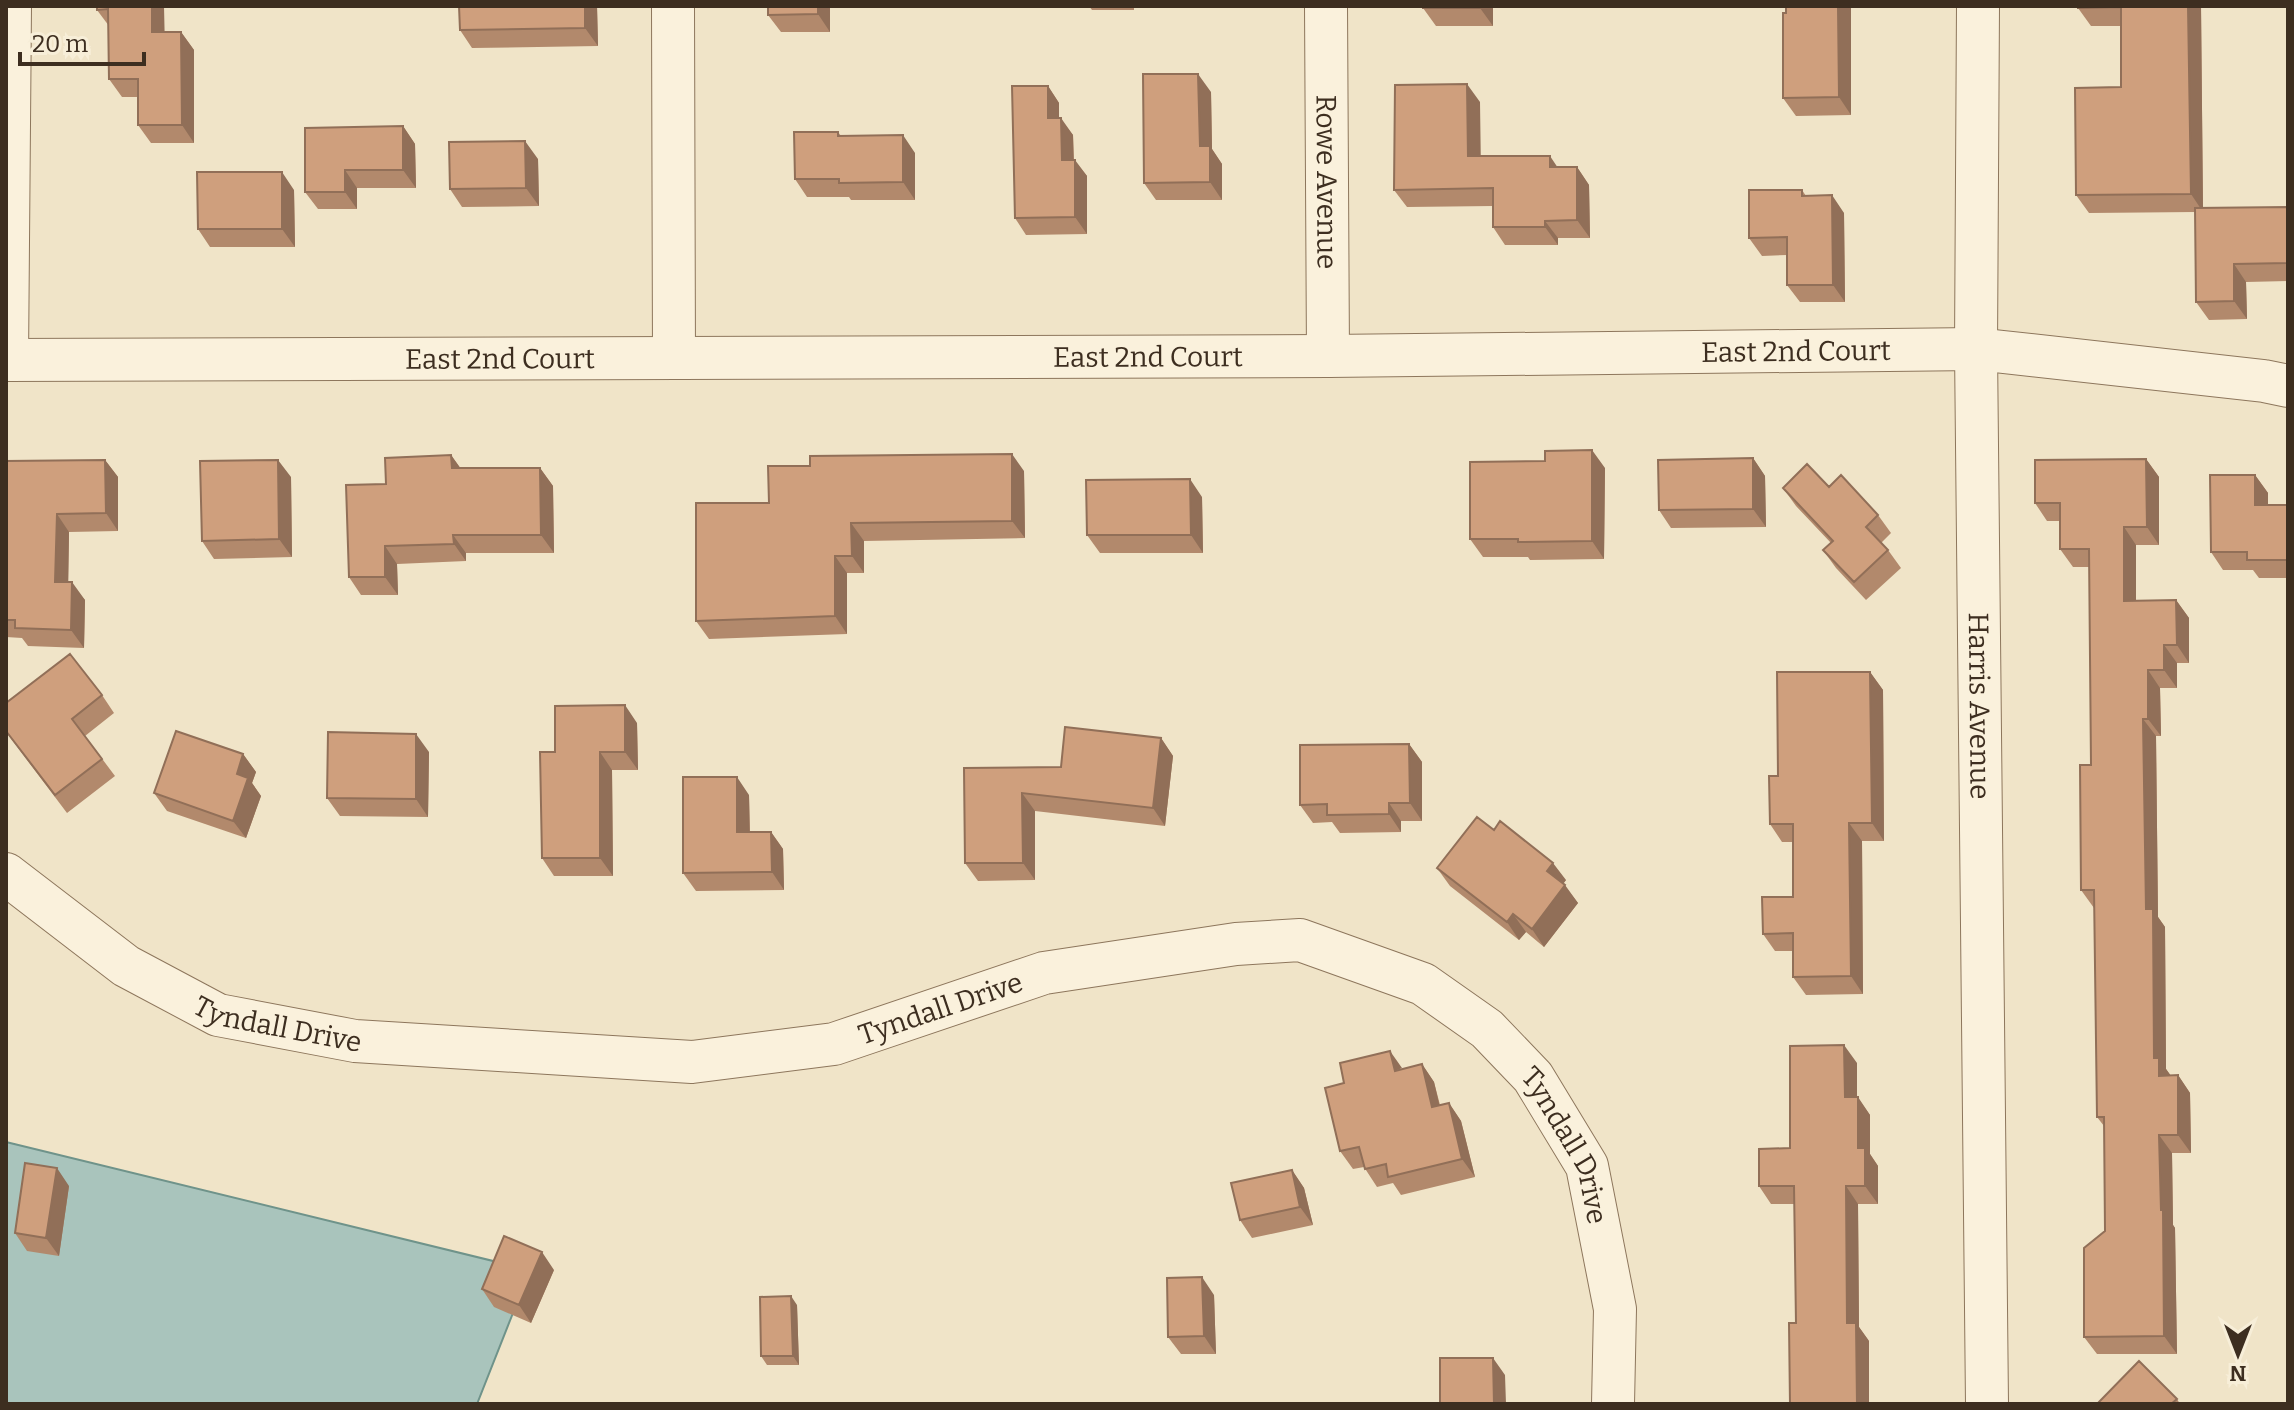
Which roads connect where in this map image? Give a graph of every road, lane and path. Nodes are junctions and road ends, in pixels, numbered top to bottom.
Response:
1 (10, 6) edge
2 (673, 6) edge
3 (1326, 6) edge
4 (1978, 6) edge
5 (1976, 349) junction
6 (1328, 356) junction
7 (674, 358) junction
8 (7, 360) edge
9 (2288, 386) edge
10 (6, 874) edge
11 (1613, 1404) edge
12 (1987, 1404) edge

1 - 8 street
2 - 7 street
3 - 6 street, Rowe Avenue
4 - 5 street, Harris Avenue
5 - 6 street, East 2nd Court
5 - 9 street, East 2nd Court
5 - 12 street, Harris Avenue
6 - 7 street, East 2nd Court
7 - 8 street, East 2nd Court
10 - 11 street, Tyndall Drive

